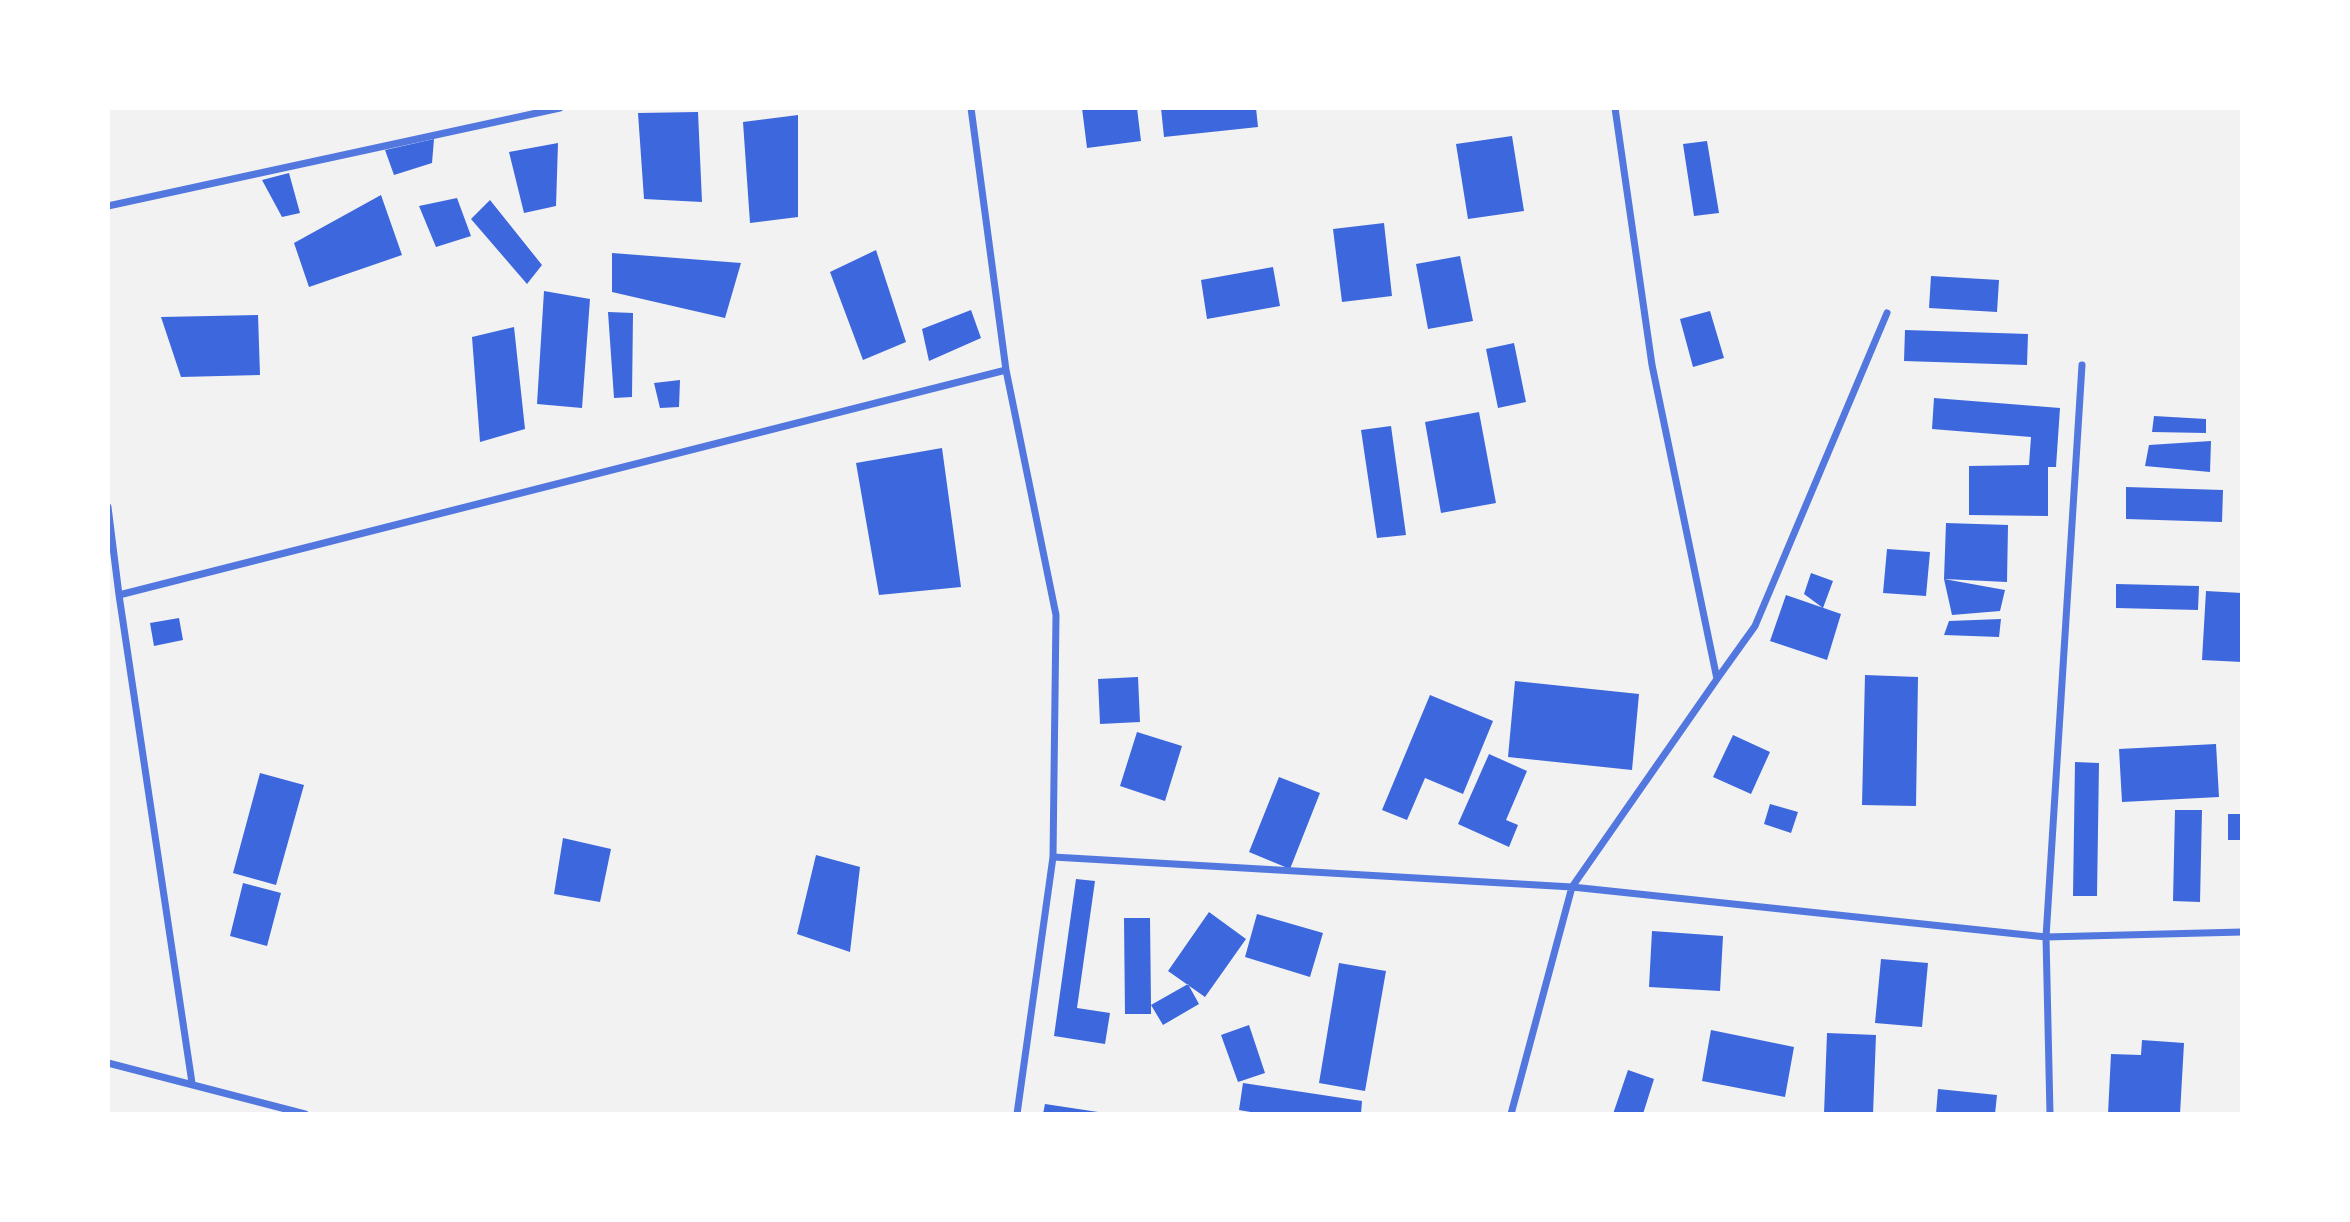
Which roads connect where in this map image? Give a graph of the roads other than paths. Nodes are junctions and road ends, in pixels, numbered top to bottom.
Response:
1 (560, 108) edge
2 (971, 108) edge
3 (1615, 108) edge
4 (108, 206) edge
5 (1887, 313) dead end
6 (2082, 365) dead end
7 (1006, 370) junction
8 (108, 507) edge
9 (119, 595) junction
10 (1717, 679) junction
11 (1053, 857) junction
12 (1572, 887) junction
13 (2242, 932) edge
14 (2046, 937) junction
15 (108, 1063) edge
16 (192, 1083) junction
17 (305, 1114) edge
18 (1017, 1114) edge
19 (1511, 1114) edge
20 (2050, 1114) edge

1 - 4 street
2 - 7 street
3 - 10 street
5 - 10 street
6 - 14 street
7 - 9 street
7 - 11 street
8 - 9 street
9 - 16 street
10 - 12 street
11 - 12 street
11 - 18 street
12 - 14 street
12 - 19 street
13 - 14 street
14 - 20 street
15 - 16 street
16 - 17 street

